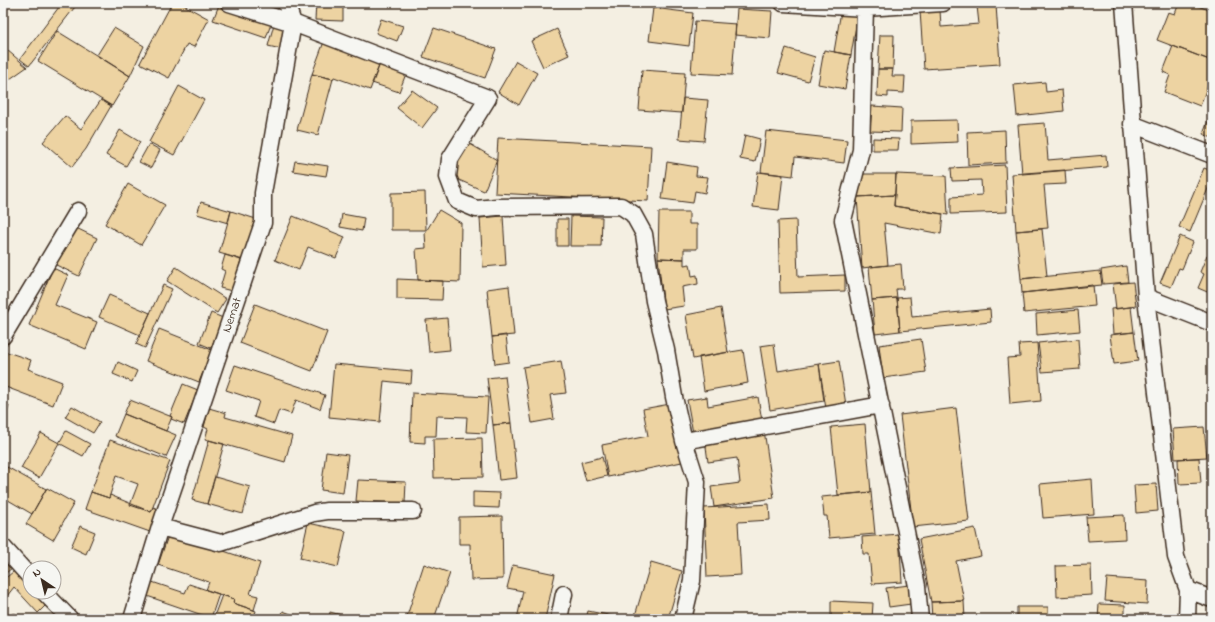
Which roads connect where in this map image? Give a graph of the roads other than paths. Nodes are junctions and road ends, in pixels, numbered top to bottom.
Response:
1 (229, 3) edge
2 (286, 3) edge
3 (783, 3) edge
4 (943, 3) edge
5 (1124, 3) edge
6 (865, 8) junction
7 (293, 23) junction
8 (1132, 124) junction
9 (1212, 155) edge
10 (78, 211) dead end
11 (1146, 298) junction
12 (1212, 323) edge
13 (3, 336) edge
14 (881, 405) junction
15 (684, 441) junction
16 (413, 511) dead end
17 (160, 527) junction
18 (3, 547) edge
19 (22, 568) edge
20 (1188, 590) junction
21 (564, 594) dead end
22 (1212, 599) edge
23 (52, 600) edge
24 (70, 619) edge
25 (132, 619) edge
26 (559, 619) edge
27 (683, 619) edge
28 (920, 619) edge
29 (1187, 619) edge

1 - 7 street
2 - 7 street, Nemat
3 - 6 street
4 - 6 street
5 - 8 street
6 - 14 street
7 - 15 street
7 - 17 street, Nemat
8 - 9 street
8 - 11 street
10 - 13 street
11 - 12 street
11 - 20 street
14 - 15 street
14 - 28 street
15 - 27 street
16 - 17 street
17 - 25 street, Nemat
18 - 19 street
20 - 22 street
20 - 29 street
21 - 26 street
23 - 24 street

